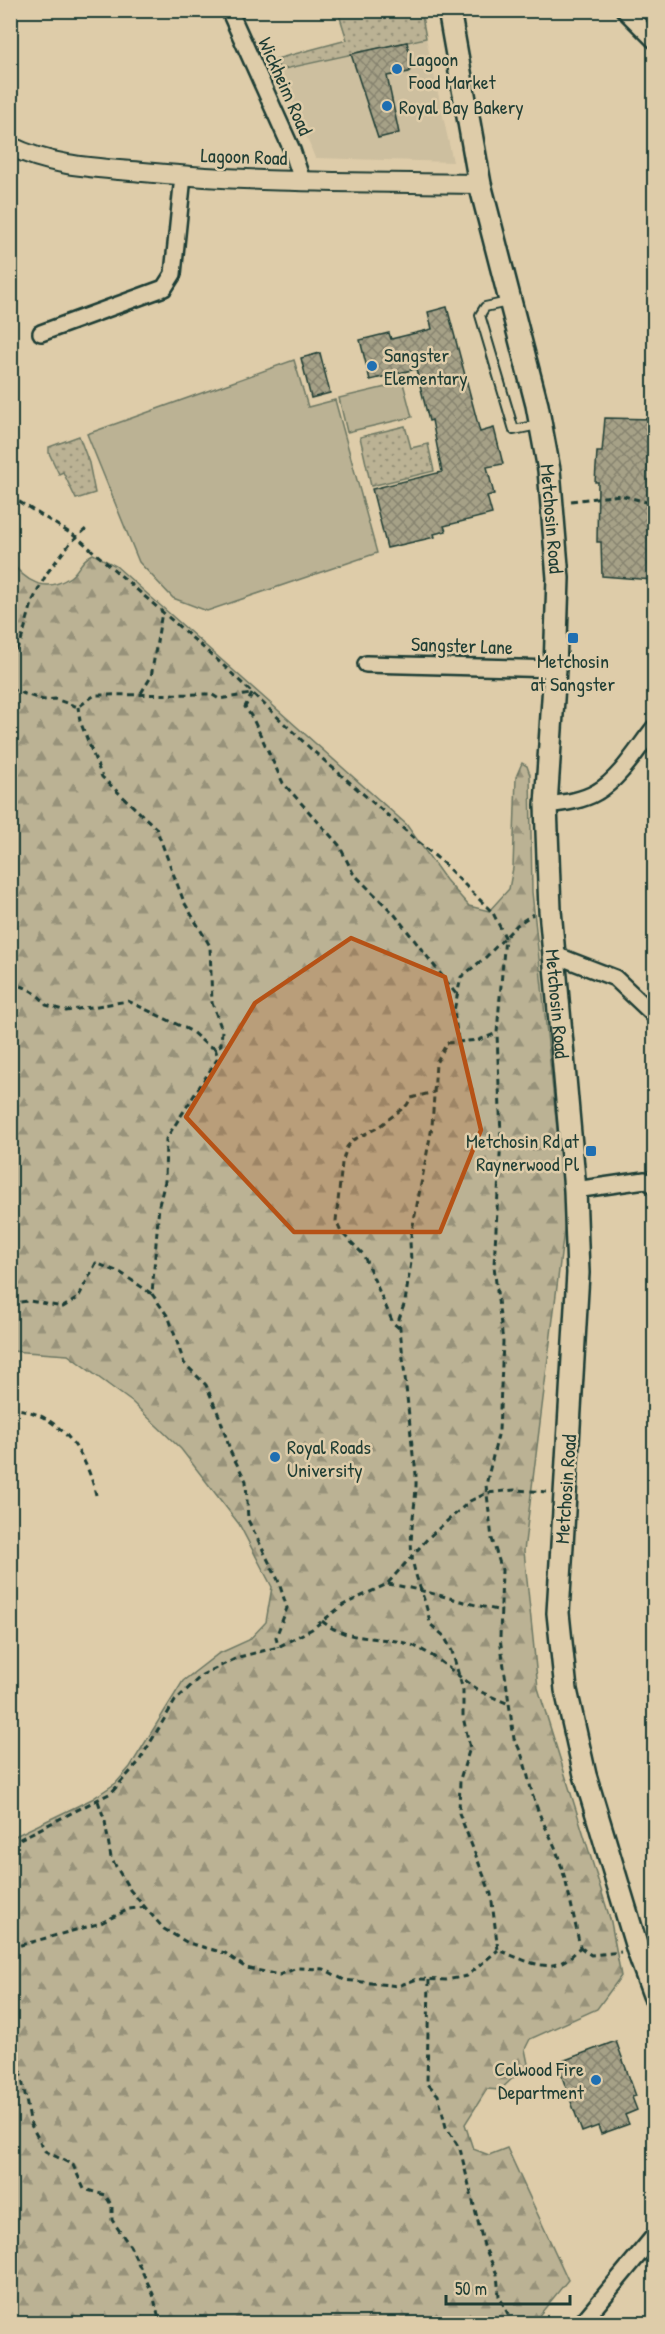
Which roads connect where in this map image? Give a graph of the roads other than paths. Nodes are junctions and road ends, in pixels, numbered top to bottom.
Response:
1 (229, 10) edge
2 (449, 10) edge
3 (624, 10) edge
4 (654, 40) edge
5 (10, 146) edge
6 (183, 176) junction
7 (302, 180) junction
8 (480, 184) junction
9 (510, 302) junction
10 (41, 333) dead end
11 (540, 425) junction
12 (366, 664) dead end
13 (555, 669) junction
14 (654, 728) edge
15 (546, 805) junction
16 (553, 954) junction
17 (654, 1015) edge
18 (654, 1185) edge
19 (575, 1190) junction
20 (654, 1995) edge
21 (654, 2236) edge
22 (580, 2324) edge

1 - 7 street, Wickheim Road
2 - 8 main road, Metchosin Road
3 - 4 street
5 - 6 street, Lagoon Road
6 - 7 street, Lagoon Road
6 - 10 street
7 - 8 street, Lagoon Road
8 - 9 main road, Metchosin Road
9 - 11 main road, Metchosin Road
9 - 11 lane
11 - 13 main road, Metchosin Road
12 - 13 street, Sangster Lane
13 - 15 main road, Metchosin Road
14 - 15 street
15 - 16 main road, Metchosin Road
16 - 17 street
16 - 19 main road, Metchosin Road
18 - 19 street
19 - 20 main road, Metchosin Road
21 - 22 street

